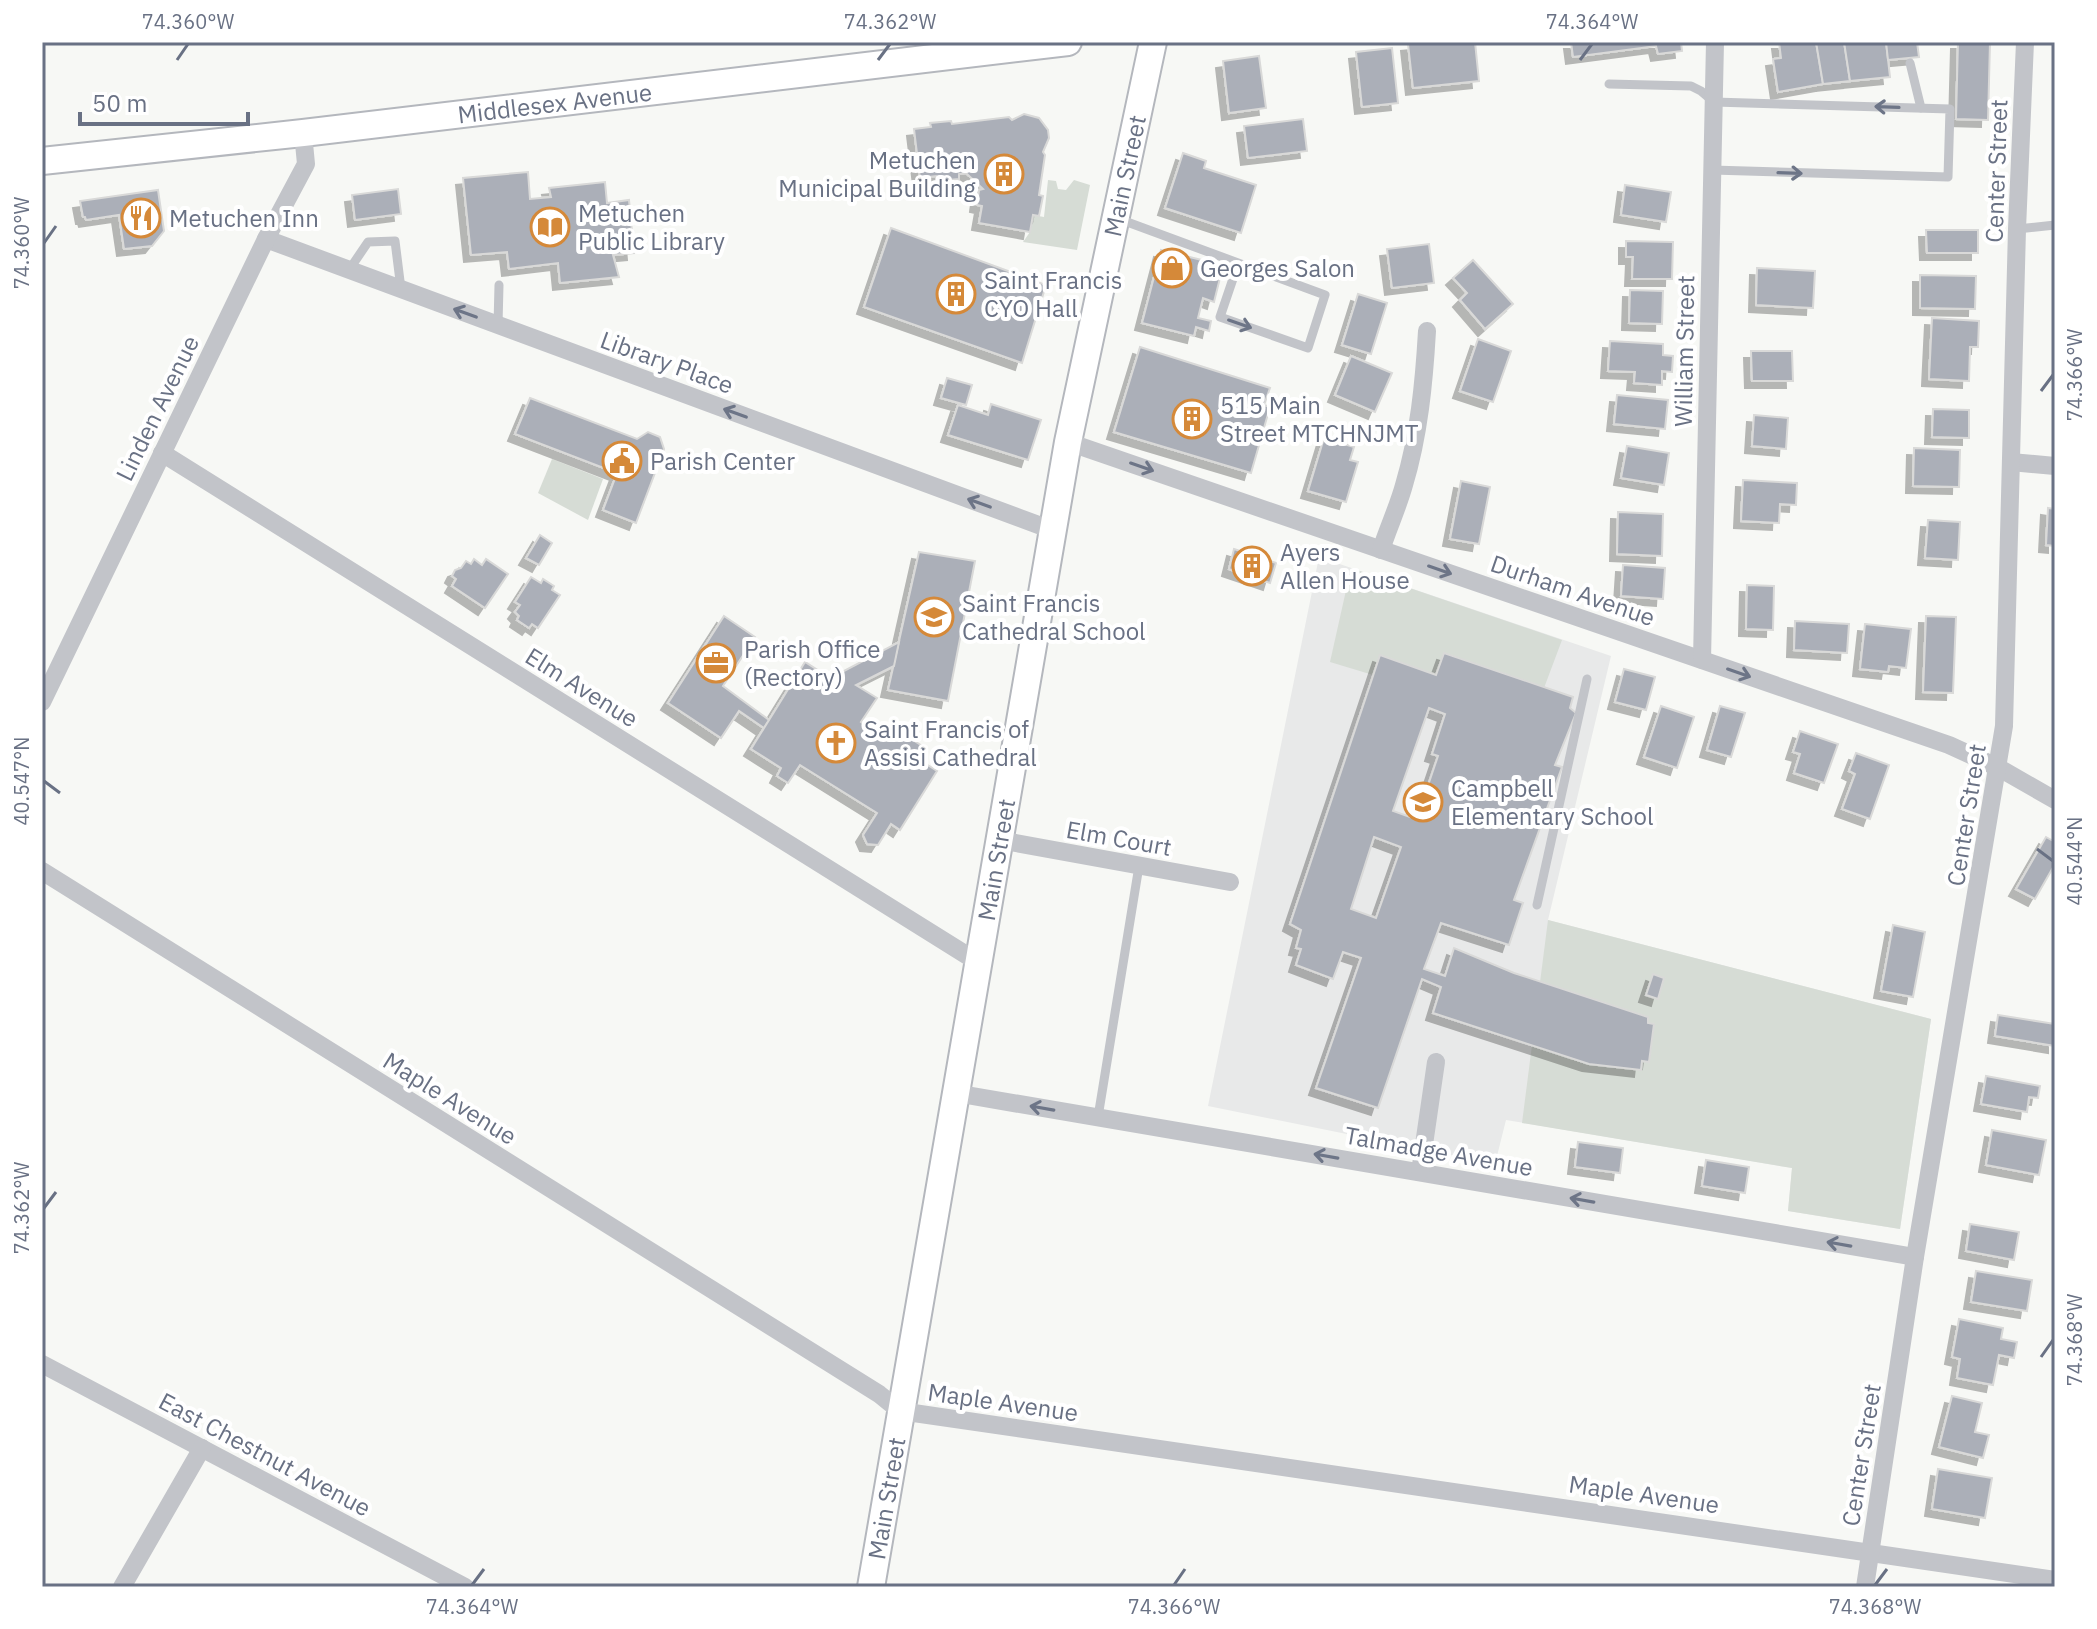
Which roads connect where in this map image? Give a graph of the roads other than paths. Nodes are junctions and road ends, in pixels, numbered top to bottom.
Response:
1 (1068, 42) edge
2 (1153, 42) edge
3 (1715, 42) edge
4 (2025, 42) edge
5 (1910, 63) dead end
6 (1609, 84) dead end
7 (1714, 102) junction
8 (1921, 108) junction
9 (303, 133) junction
10 (42, 161) edge
11 (1712, 170) junction
12 (1115, 218) junction
13 (2055, 225) edge
14 (2017, 229) junction
15 (266, 239) junction
16 (1238, 264) junction
17 (349, 270) junction
18 (499, 285) dead end
19 (401, 289) junction
20 (498, 325) junction
21 (1427, 331) dead end
22 (1068, 442) junction
23 (162, 453) junction
24 (2011, 462) junction
25 (2055, 466) edge
26 (1052, 530) junction
27 (1381, 550) junction
28 (1702, 660) junction
29 (1587, 679) dead end
30 (42, 702) edge
31 (1999, 768) junction
32 (2055, 800) edge
33 (999, 840) junction
34 (1139, 866) junction
35 (42, 871) edge
36 (1230, 882) dead end
37 (1537, 905) dead end
38 (976, 961) junction
39 (1436, 1062) dead end
40 (955, 1093) junction
41 (1098, 1117) junction
42 (1420, 1172) junction
43 (1915, 1257) junction
44 (42, 1364) edge
45 (900, 1411) junction
46 (202, 1448) junction
47 (1870, 1551) junction
48 (2055, 1580) edge
49 (122, 1587) edge
50 (465, 1587) edge
51 (871, 1587) edge
52 (1865, 1587) edge

1 - 9 street, Middlesex Avenue
2 - 12 street, Main Street
3 - 7 street, William Street
4 - 14 street, Center Street
5 - 8 lane
6 - 7 lane
8 -> 7 lane
7 - 11 street, William Street
11 -> 8 lane
9 - 10 street, Middlesex Avenue
9 - 15 street, Linden Avenue
11 - 28 street, William Street
12 - 16 lane
12 - 22 street, Main Street
13 - 14 lane
14 - 24 street, Center Street
15 - 17 street, Library Place
15 - 23 street, Linden Avenue
16 -> 16 lane
17 - 19 street, Library Place
17 - 19 lane
18 - 20 lane
20 -> 19 street, Library Place
26 -> 20 street, Library Place
21 - 27 street
22 - 26 street, Main Street
22 -> 27 street, Durham Avenue
23 - 30 street, Linden Avenue
23 - 38 street, Elm Avenue
24 - 25 street
24 - 31 street, Center Street
26 - 33 street, Main Street
27 -> 28 street, Durham Avenue
28 -> 31 street, Durham Avenue
29 - 37 lane
31 - 32 street, Durham Avenue
31 - 43 street, Center Street
33 - 34 street, Elm Court
33 - 38 street, Main Street
34 - 36 street, Elm Court
34 - 41 lane
35 - 45 street, Maple Avenue
38 - 40 street, Main Street
39 - 42 street
41 -> 40 street, Talmadge Avenue
40 - 45 street, Main Street
42 -> 41 street, Talmadge Avenue
43 -> 42 street, Talmadge Avenue
43 - 47 street, Center Street
44 - 46 street, East Chestnut Avenue
45 - 47 street, Maple Avenue
45 - 51 street, Main Street
46 - 49 street
46 - 50 street, East Chestnut Avenue
47 - 48 street, Maple Avenue
47 - 52 street, Center Street

